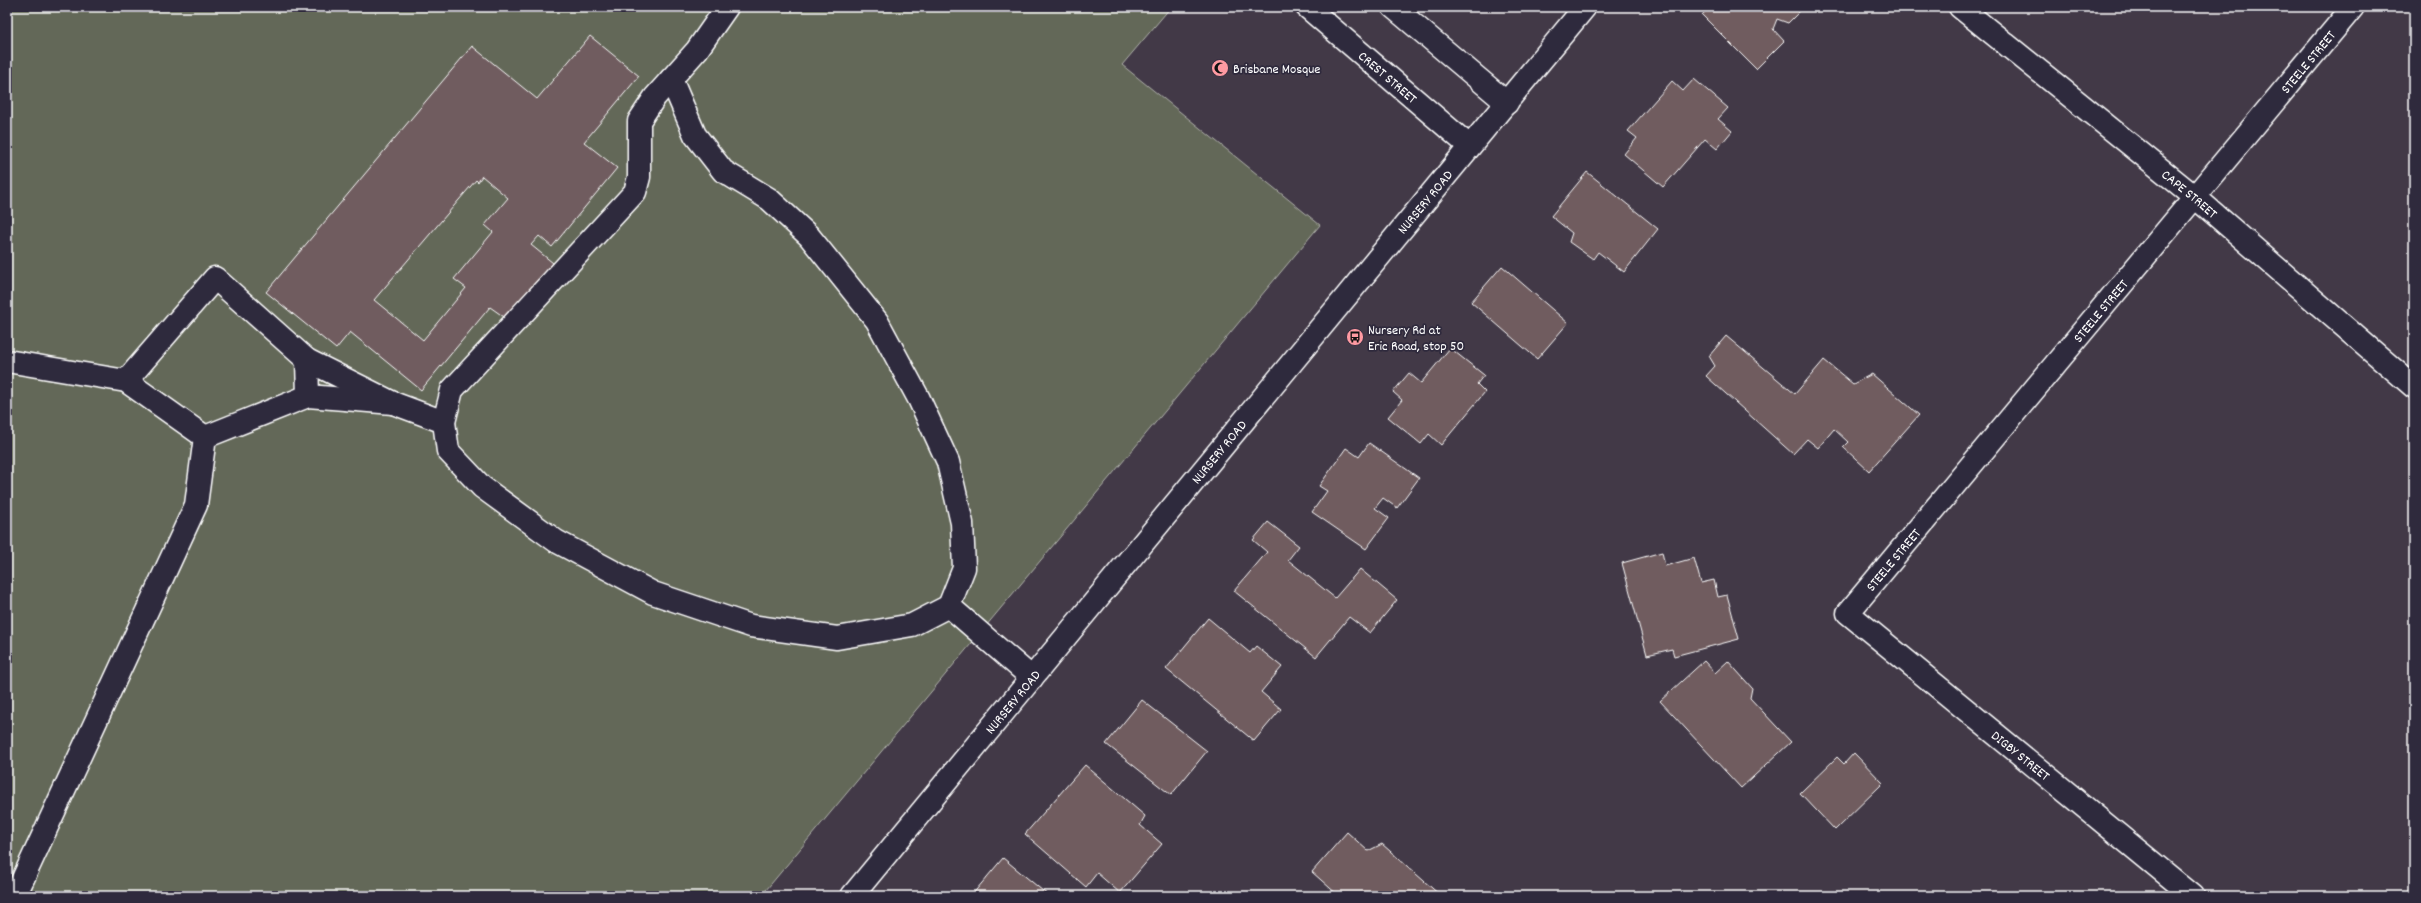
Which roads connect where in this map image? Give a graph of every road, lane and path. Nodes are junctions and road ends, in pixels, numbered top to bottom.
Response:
1 (727, 7) edge
2 (1307, 7) edge
3 (1393, 7) edge
4 (1585, 7) edge
5 (1960, 7) edge
6 (2353, 7) edge
7 (671, 78) junction
8 (1507, 103) junction
9 (1469, 146) junction
10 (2195, 197) junction
11 (307, 360) junction
12 (7, 361) edge
13 (126, 381) junction
14 (2414, 387) edge
15 (308, 396) junction
16 (393, 402) junction
17 (444, 422) junction
18 (205, 436) junction
19 (949, 606) junction
20 (1848, 613) joint
21 (1032, 678) junction
22 (15, 896) edge
23 (852, 896) edge
24 (2194, 896) edge

1 - 7 street
2 - 9 street, CREST STREET
3 - 8 street
4 - 8 street, NURSERY ROAD
5 - 10 street, CAPE STREET
6 - 10 street, STEELE STREET
7 - 17 street
7 - 19 street
8 - 9 street, NURSERY ROAD
9 - 21 street, NURSERY ROAD
10 - 14 street, CAPE STREET
10 - 20 street, STEELE STREET
11 - 13 street
11 - 15 street
11 - 16 street
12 - 13 street
13 - 18 street
15 - 16 street
15 - 18 street
16 - 17 street
17 - 19 street
18 - 22 street
19 - 21 street
20 - 24 street, DIGBY STREET
21 - 23 street, NURSERY ROAD

